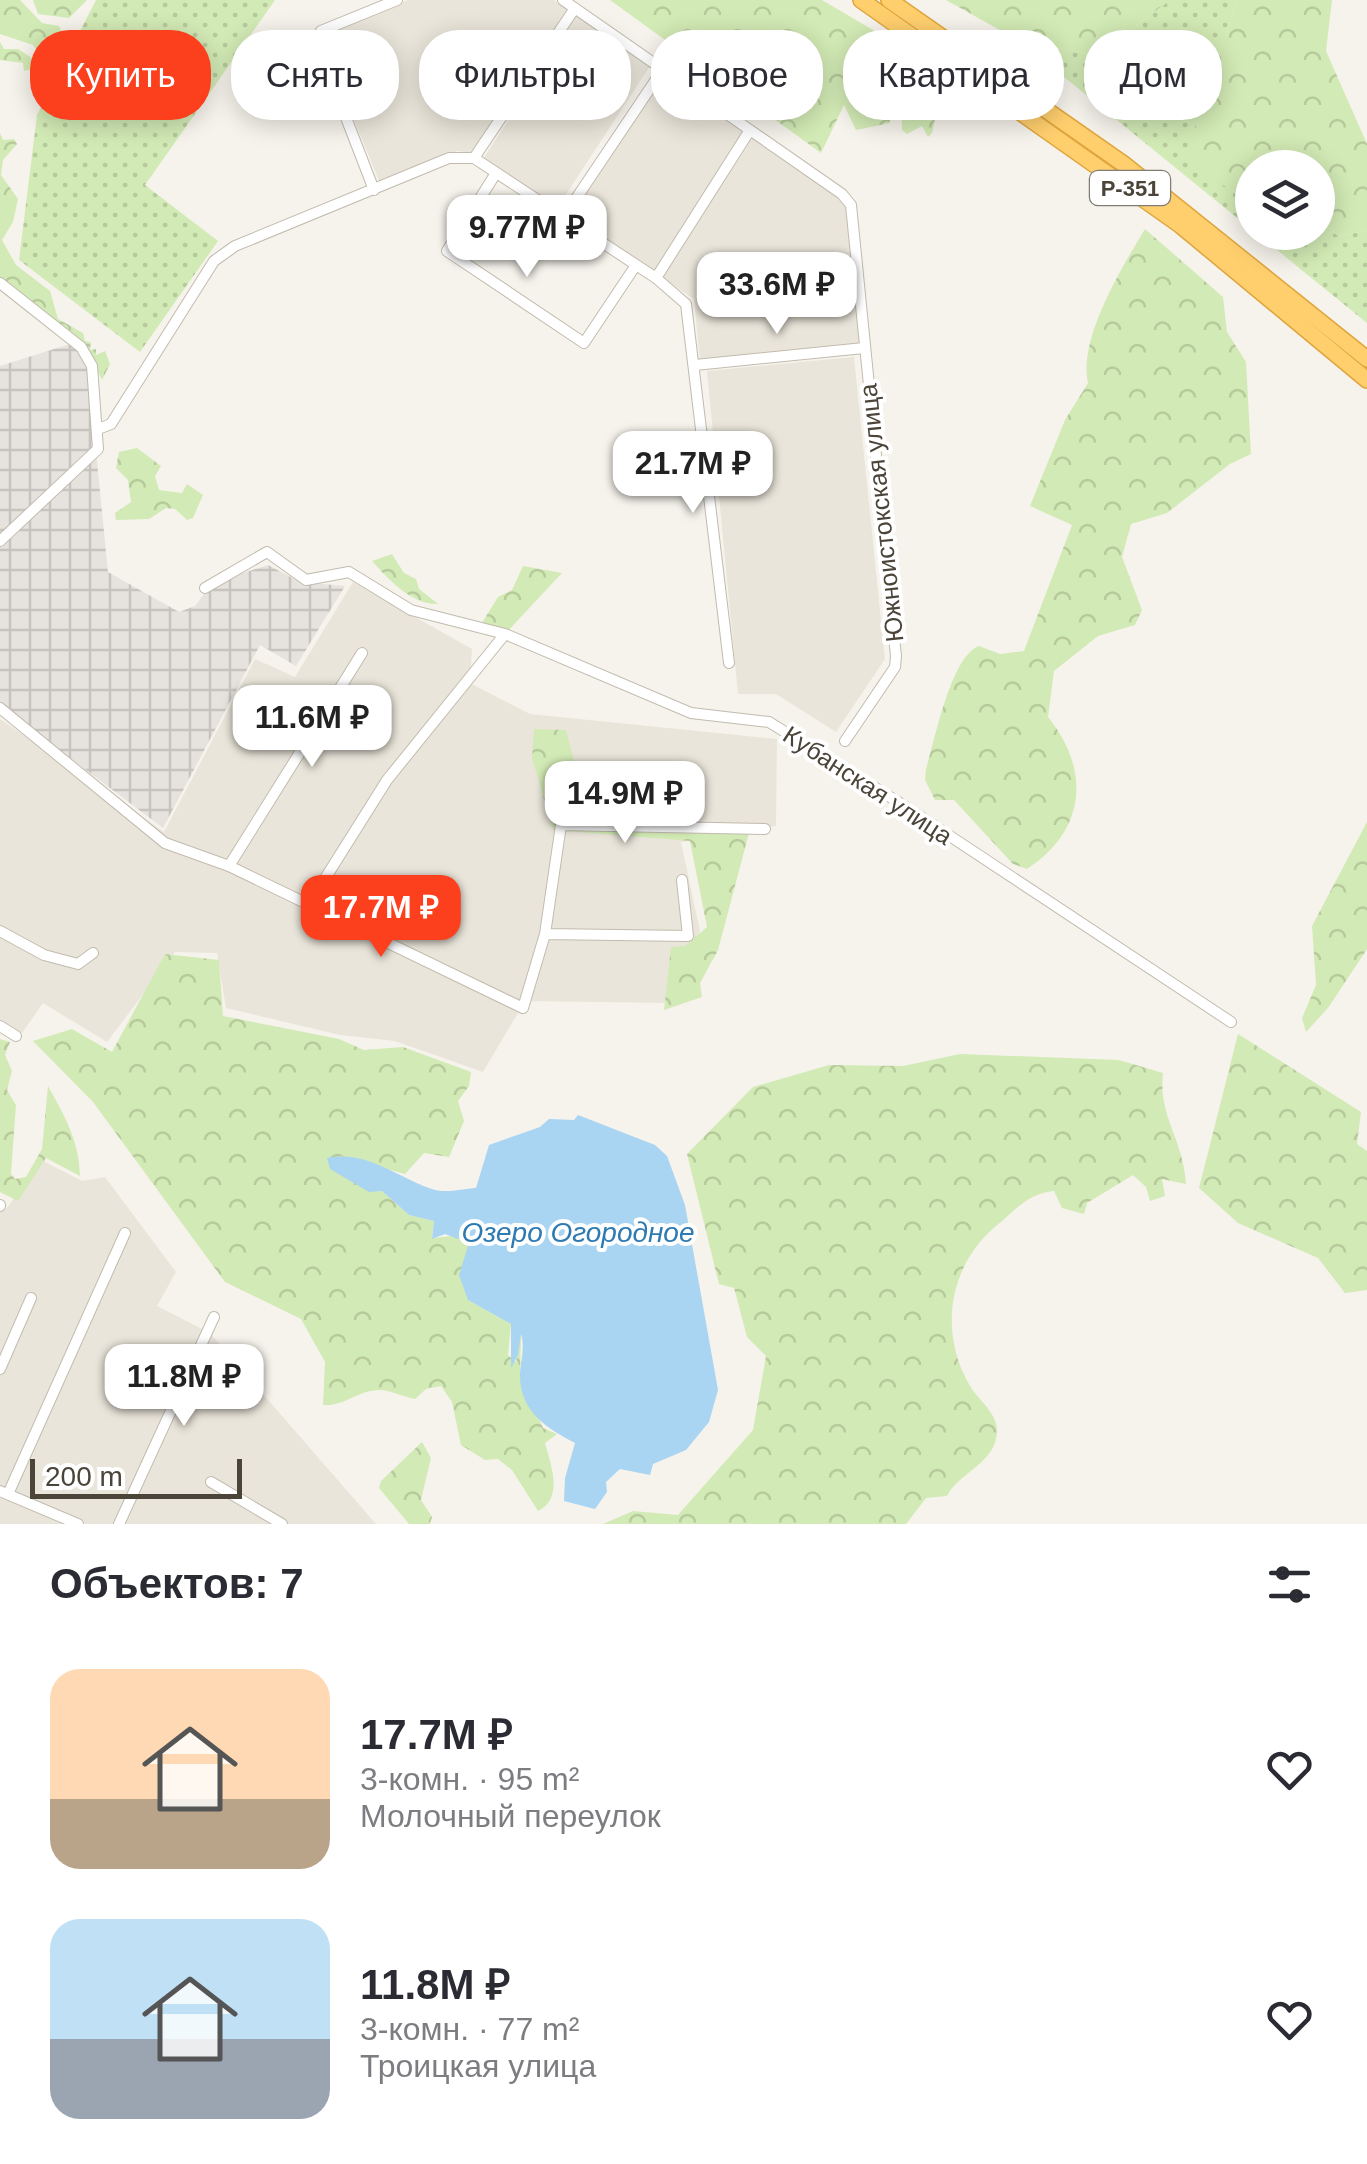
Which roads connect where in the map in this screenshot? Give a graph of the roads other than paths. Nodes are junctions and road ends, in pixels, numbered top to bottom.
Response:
1 (397, 0) edge
2 (563, 0) edge
3 (862, 0) edge
4 (889, 0) edge
5 (575, 8) junction
6 (651, 61) edge
7 (651, 87) edge
8 (736, 120) edge
9 (750, 130) junction
10 (474, 158) junction
11 (496, 173) junction
12 (374, 190) junction
13 (563, 218) junction
14 (636, 265) junction
15 (656, 278) junction
16 (0, 283) edge
17 (864, 348) junction
18 (1367, 360) edge
19 (695, 365) junction
20 (1367, 380) edge
21 (98, 429) junction
22 (0, 541) edge
23 (205, 588) dead end
24 (505, 634) junction
25 (362, 653) dead end
26 (728, 663) dead end
27 (0, 708) edge
28 (846, 741) dead end
29 (765, 829) dead end
30 (229, 866) junction
31 (682, 880) dead end
32 (308, 904) junction
33 (0, 930) edge
34 (545, 934) junction
35 (94, 953) dead end
36 (1231, 1022) dead end
37 (0, 1026) edge
38 (16, 1036) dead end
39 (124, 1232) dead end
40 (30, 1298) dead end
41 (214, 1317) dead end
42 (0, 1369) edge
43 (211, 1482) dead end
44 (4, 1493) edge
45 (78, 1524) edge
46 (118, 1524) edge
47 (282, 1524) edge

1 - 12 street
2 - 5 street, Южноистокская улица
3 - 20 highway, Р-351
4 - 18 highway, Р-351
5 - 6 street, Южноистокская улица
5 - 10 street
7 - 13 street
8 - 9 street, Южноистокская улица
9 - 15 street
9 - 17 street, Южноистокская улица
10 - 11 street
10 - 12 street
11 - 13 street
11 - 14 street
12 - 21 street
13 - 14 street
14 - 15 street
15 - 19 street
16 - 21 street
17 - 19 street
17 - 28 street, Южноистокская улица
19 - 26 street
21 - 22 street
23 - 24 street, Кубанская улица
24 - 32 street
24 - 36 street, Кубанская улица
25 - 30 street
27 - 30 street
29 - 34 street
30 - 32 street
31 - 34 street
32 - 34 street
33 - 35 street
37 - 38 street
39 - 44 street
40 - 42 street
41 - 46 street
43 - 47 street
44 - 45 street

